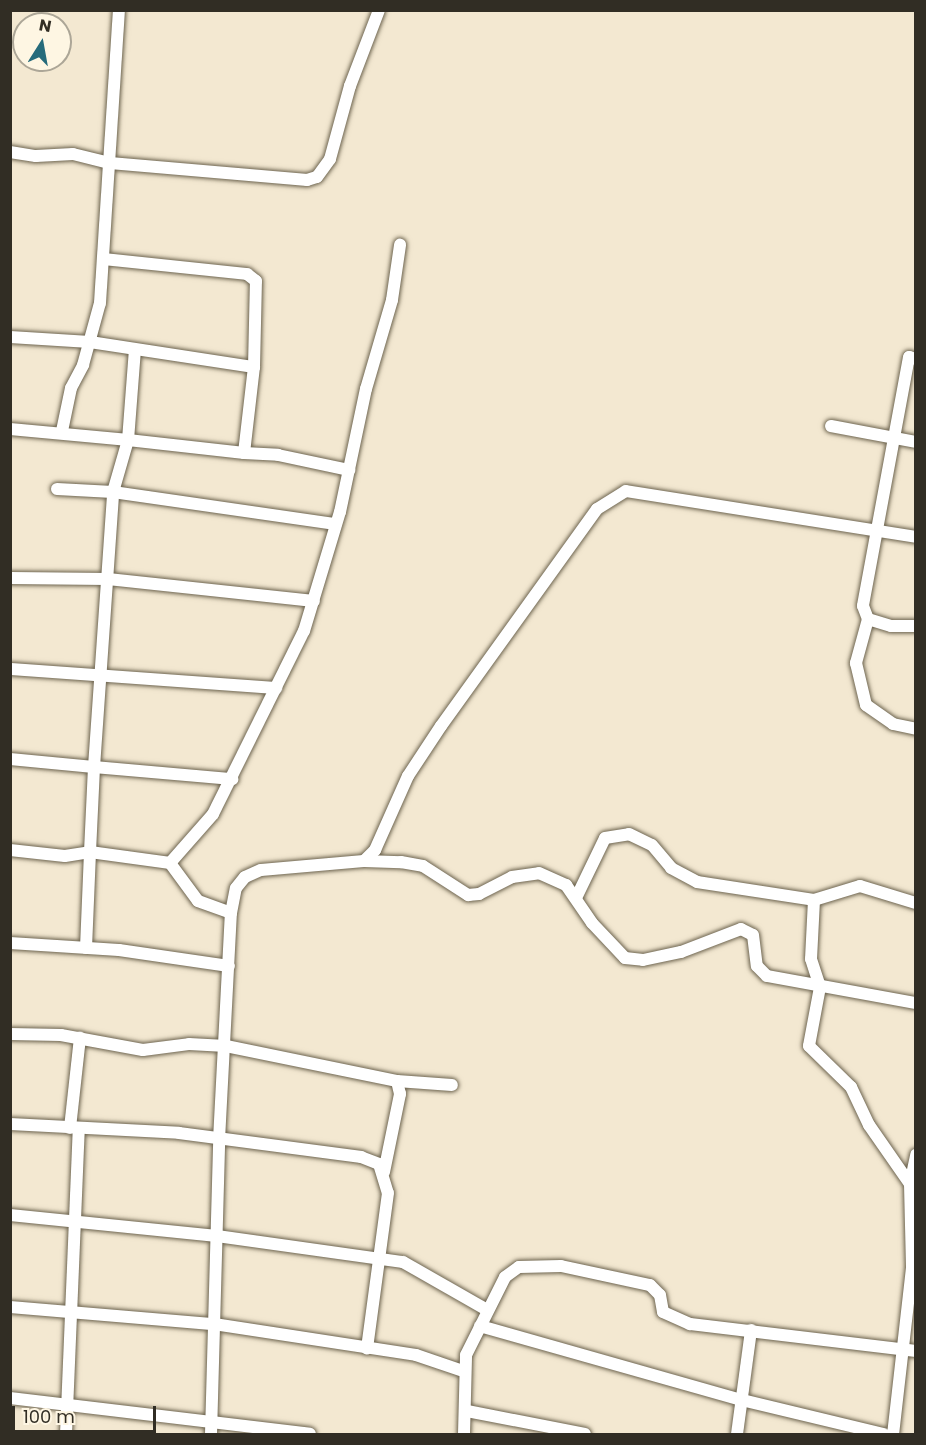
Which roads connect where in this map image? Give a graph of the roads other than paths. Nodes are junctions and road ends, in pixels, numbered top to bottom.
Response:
1 (118, 10) edge
2 (379, 10) edge
3 (10, 152) edge
4 (110, 163) junction
5 (400, 245) dead end
6 (105, 259) junction
7 (10, 337) edge
8 (90, 342) junction
9 (135, 350) junction
10 (915, 358) edge
11 (254, 367) junction
12 (831, 426) dead end
13 (10, 429) edge
14 (62, 431) junction
15 (895, 438) junction
16 (128, 440) junction
17 (915, 442) edge
18 (244, 453) junction
19 (349, 470) junction
20 (57, 489) dead end
21 (113, 492) junction
22 (336, 524) junction
23 (879, 529) junction
24 (915, 537) edge
25 (10, 578) edge
26 (108, 579) junction
27 (314, 601) junction
28 (868, 619) junction
29 (915, 626) edge
30 (10, 669) edge
31 (100, 676) junction
32 (276, 688) junction
33 (915, 729) edge
34 (10, 759) edge
35 (94, 767) junction
36 (232, 779) junction
37 (10, 850) edge
38 (90, 852) junction
39 (364, 861) junction
40 (170, 863) junction
41 (577, 896) junction
42 (814, 900) junction
43 (915, 903) edge
44 (231, 913) junction
45 (10, 943) edge
46 (86, 948) junction
47 (229, 966) junction
48 (820, 987) junction
49 (915, 1003) edge
50 (10, 1034) edge
51 (80, 1038) junction
52 (226, 1046) junction
53 (397, 1081) junction
54 (452, 1085) dead end
55 (10, 1124) edge
56 (75, 1129) junction
57 (219, 1140) junction
58 (915, 1155) edge
59 (384, 1173) junction
60 (910, 1184) junction
61 (10, 1215) edge
62 (73, 1222) junction
63 (217, 1236) junction
64 (382, 1258) junction
65 (914, 1268) edge
66 (10, 1307) edge
67 (487, 1310) junction
68 (71, 1313) junction
69 (214, 1324) junction
70 (480, 1326) junction
71 (751, 1330) junction
72 (367, 1349) junction
73 (902, 1349) junction
74 (915, 1351) edge
75 (463, 1371) junction
76 (10, 1398) edge
77 (742, 1400) junction
78 (68, 1404) junction
79 (466, 1411) junction
80 (212, 1420) junction
81 (66, 1434) edge
82 (211, 1434) edge
83 (310, 1434) edge
84 (464, 1434) edge
85 (585, 1434) edge
86 (737, 1434) edge
87 (884, 1434) edge
88 (892, 1434) edge

1 - 4 street
2 - 4 street
3 - 4 street
4 - 6 street
5 - 19 street
6 - 8 street
6 - 11 street
7 - 8 street
8 - 9 street
8 - 14 street
9 - 11 street
9 - 16 street
10 - 15 street
11 - 18 street
12 - 15 street
13 - 14 street
14 - 16 street
15 - 17 street
15 - 23 street
16 - 18 street
16 - 21 street
18 - 19 street
19 - 22 street
20 - 21 street
21 - 22 street
21 - 26 street
22 - 27 street
23 - 24 street
23 - 28 street
23 - 39 street
25 - 26 street
26 - 27 street
26 - 31 street
27 - 32 street
28 - 29 street
28 - 33 street
30 - 31 street
31 - 32 street
31 - 35 street
32 - 36 street
34 - 35 street
35 - 36 street
35 - 38 street
36 - 40 street
37 - 38 street
38 - 40 street
38 - 46 street
39 - 41 street
39 - 44 street
40 - 44 street
41 - 42 street
41 - 48 street
42 - 43 street
42 - 48 street
44 - 47 street
45 - 46 street
46 - 47 street
47 - 52 street
48 - 49 street
48 - 60 street
50 - 51 street
51 - 52 street
51 - 56 street
52 - 53 street
52 - 57 street
53 - 54 street
53 - 59 street
55 - 56 street
56 - 57 street
56 - 62 street
57 - 59 street
57 - 63 street
58 - 60 street
59 - 64 street
60 - 65 street
61 - 62 street
62 - 63 street
62 - 68 street
63 - 64 street
63 - 69 street
64 - 67 street
64 - 72 street
65 - 73 street
66 - 68 street
67 - 70 street
67 - 71 street
68 - 69 street
68 - 78 street
69 - 72 street
69 - 80 street
70 - 75 street
70 - 77 street
71 - 73 street
71 - 77 street
72 - 75 street
73 - 74 street
73 - 88 street
75 - 79 street
76 - 78 street
77 - 86 street
77 - 87 street
78 - 80 street
78 - 81 street
79 - 84 street
79 - 85 street
80 - 82 street
80 - 83 street

